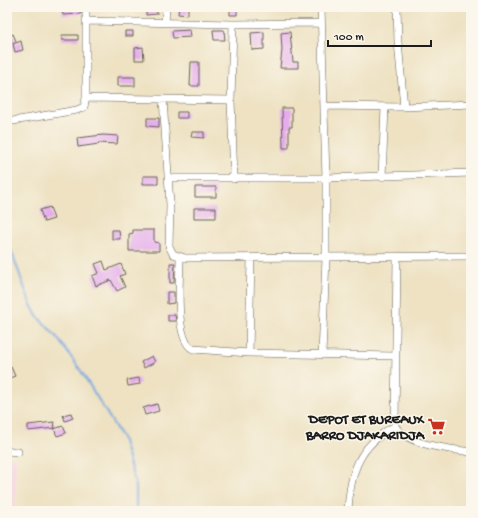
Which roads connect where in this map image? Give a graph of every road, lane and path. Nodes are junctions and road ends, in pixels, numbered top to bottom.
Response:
1 (86, 7) edge
2 (166, 7) edge
3 (321, 7) edge
4 (397, 7) edge
5 (86, 21) junction
6 (165, 23) junction
7 (320, 23) junction
8 (233, 24) junction
9 (86, 98) junction
10 (163, 99) junction
11 (231, 100) junction
12 (471, 104) edge
13 (324, 106) junction
14 (385, 107) junction
15 (404, 107) junction
16 (7, 122) edge
17 (471, 173) edge
18 (382, 177) junction
19 (168, 178) junction
20 (326, 178) junction
21 (234, 179) junction
22 (471, 256) edge
23 (397, 257) junction
24 (180, 258) junction
25 (251, 258) junction
26 (326, 258) junction
27 (249, 353) junction
28 (322, 355) junction
29 (394, 356) junction
30 (395, 426) junction
31 (7, 451) edge
32 (18, 452) dead end
33 (471, 452) edge
34 (348, 511) edge

1 - 5 street
2 - 6 street
3 - 7 street
4 - 15 street
5 - 6 street
5 - 9 street
6 - 8 street
7 - 8 street
7 - 13 street
8 - 11 street
9 - 10 street
9 - 16 street
10 - 11 street
10 - 19 street
11 - 21 street
12 - 15 street
13 - 14 street
13 - 20 street
14 - 15 street
14 - 18 street
17 - 18 street
18 - 20 street
19 - 21 street
19 - 24 street
20 - 21 street
20 - 26 street
22 - 23 street
23 - 26 street
23 - 29 street
24 - 25 street
24 - 27 street
25 - 26 street
25 - 27 street
26 - 28 street
27 - 28 street
28 - 29 street
29 - 30 street
30 - 33 street
30 - 34 street
31 - 32 street

